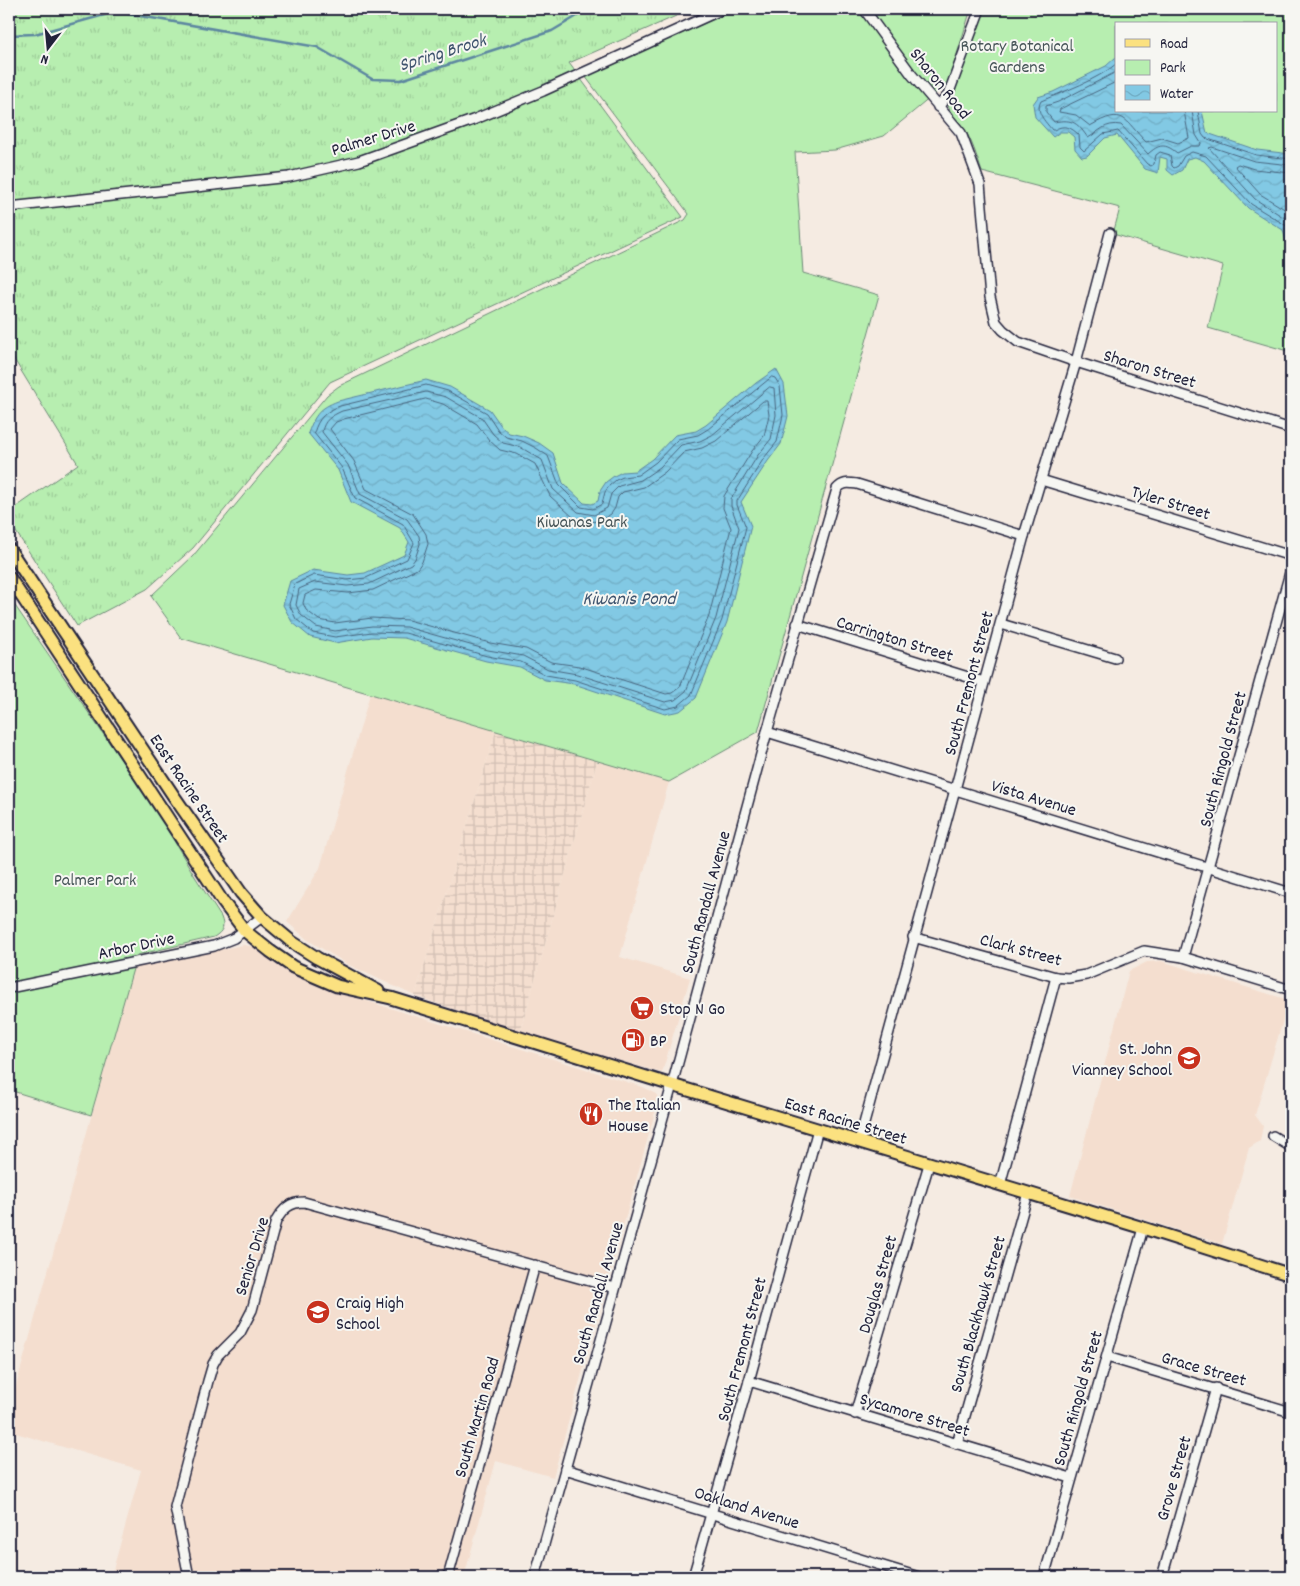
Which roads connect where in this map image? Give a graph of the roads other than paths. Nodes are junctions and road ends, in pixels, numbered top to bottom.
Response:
1 (723, 9) edge
2 (864, 9) edge
3 (980, 9) edge
4 (938, 107) junction
5 (9, 207) edge
6 (1110, 233) dead end
7 (1003, 330) joint
8 (1076, 362) junction
9 (1291, 429) edge
10 (1041, 480) junction
11 (1024, 536) junction
12 (9, 548) edge
13 (1291, 556) edge
14 (1291, 569) edge
15 (9, 577) edge
16 (798, 624) junction
17 (1001, 624) junction
18 (1115, 658) dead end
19 (984, 682) junction
20 (767, 732) junction
21 (956, 790) junction
22 (1209, 868) junction
23 (1291, 894) edge
24 (262, 917) junction
25 (245, 931) junction
26 (913, 937) junction
27 (1183, 958) junction
28 (1056, 977) junction
29 (9, 988) edge
30 (1291, 990) edge
31 (391, 998) junction
32 (672, 1085) junction
33 (818, 1129) junction
34 (1273, 1136) dead end
35 (859, 1142) junction
36 (1291, 1147) edge
37 (929, 1164) junction
38 (1000, 1185) junction
39 (1028, 1193) junction
40 (1143, 1228) junction
41 (535, 1265) junction
42 (1291, 1275) edge
43 (615, 1288) junction
44 (1107, 1356) junction
45 (749, 1381) junction
46 (1216, 1388) junction
47 (1291, 1412) edge
48 (856, 1414) junction
49 (957, 1444) junction
50 (565, 1469) junction
51 (1071, 1478) junction
52 (712, 1513) junction
53 (189, 1577) edge
54 (448, 1577) edge
55 (534, 1577) edge
56 (693, 1577) edge
57 (919, 1577) edge
58 (1044, 1577) edge
59 (1162, 1577) edge

1 - 5 street, Palmer Drive
2 - 4 street, Sharon Road
3 - 4 street
4 - 7 street, Sharon Road
6 - 8 street, South Fremont Street
7 - 8 street, Sharon Street
8 - 9 street, Sharon Street
8 - 10 street, South Fremont Street
10 - 11 street, South Fremont Street
10 - 13 street, Tyler Street
11 - 16 street, South Randall Avenue
11 - 17 street, South Fremont Street
12 - 24 main road, East Racine Street
14 - 22 street, South Ringold Street
15 - 25 main road, East Racine Street
16 - 19 street, Carrington Street
16 - 20 street, South Randall Avenue
17 - 18 street
17 - 19 street, South Fremont Street
19 - 21 street, South Fremont Street
20 - 21 street, Vista Avenue
20 - 32 street, South Randall Avenue
21 - 22 street, Vista Avenue
21 - 26 street, South Fremont Street
22 - 23 street, Vista Avenue
22 - 27 street, South Ringold Street
24 - 25 street, Arbor Drive
24 - 31 main road, East Racine Street
25 - 29 street, Arbor Drive
25 - 31 main road, East Racine Street
26 - 28 street, Clark Street
26 - 35 street, South Fremont Street
27 - 28 street, Clark Street
27 - 30 street, Clark Street
28 - 38 street
31 - 32 main road, East Racine Street
32 - 33 main road, East Racine Street
32 - 43 street, South Randall Avenue
33 - 35 main road, East Racine Street
33 - 45 street, South Fremont Street
34 - 36 street
35 - 37 main road, East Racine Street
37 - 38 main road, East Racine Street
37 - 48 street, Douglas Street
38 - 39 main road, East Racine Street
39 - 40 main road, East Racine Street
39 - 49 street, South Blackhawk Street
40 - 42 main road, East Racine Street
40 - 44 street, South Ringold Street
41 - 43 street, Senior Drive
41 - 53 street, Senior Drive
41 - 54 street, South Martin Road
43 - 50 street, South Randall Avenue
44 - 46 street, Grace Street
44 - 51 street, South Ringold Street
45 - 48 street, Sycamore Street
45 - 52 street, South Fremont Street
46 - 47 street, Grace Street
46 - 59 street, Grove Street
48 - 49 street, Sycamore Street
49 - 51 street, Sycamore Street
50 - 52 street, Oakland Avenue
50 - 55 street, South Randall Avenue
51 - 58 street, South Ringold Street
52 - 56 street, South Fremont Street
52 - 57 street, Oakland Avenue

